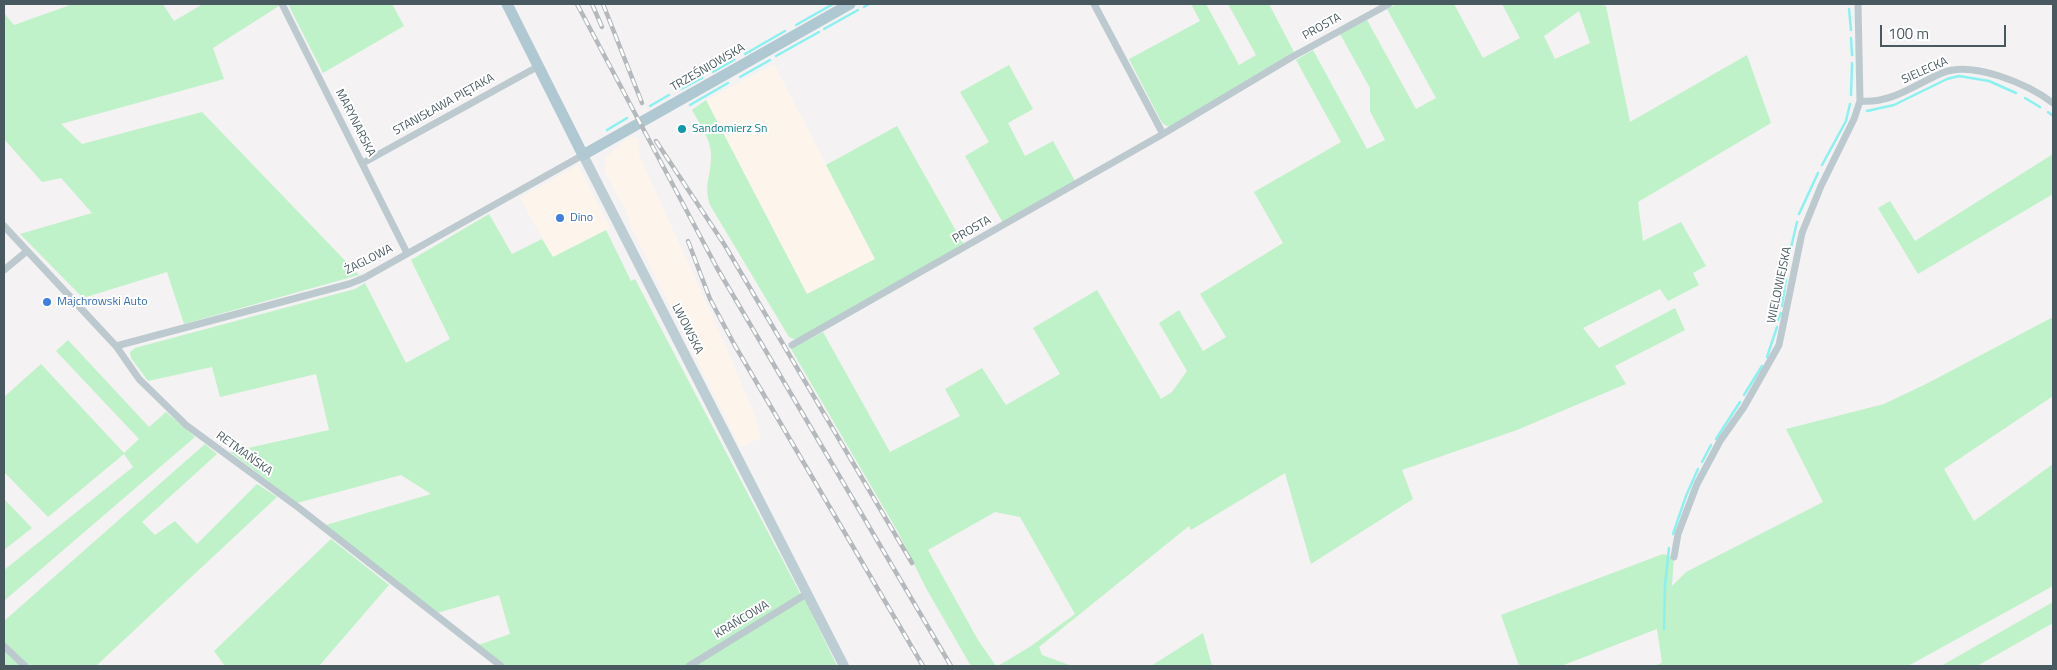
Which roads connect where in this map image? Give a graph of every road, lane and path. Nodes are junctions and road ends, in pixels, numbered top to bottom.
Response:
1 (282, 4) edge
2 (507, 4) edge
3 (847, 4) edge
4 (1094, 4) edge
5 (1389, 4) edge
6 (1858, 4) edge
7 (537, 67) junction
8 (1860, 101) junction
9 (2053, 103) edge
10 (1164, 134) junction
11 (583, 155) junction
12 (363, 163) junction
13 (4, 226) edge
14 (26, 251) junction
15 (407, 253) junction
16 (4, 270) edge
17 (792, 345) dead end
18 (116, 346) junction
19 (1674, 557) dead end
20 (808, 594) junction
21 (4, 646) edge
22 (25, 666) edge
23 (501, 666) edge
24 (689, 666) edge
25 (844, 666) edge

1 - 12 street, MARYNARSKA
2 - 7 main road, LWOWSKA
3 - 11 main road, TRZEŚNIOWSKA
4 - 10 street
5 - 10 street, PROSTA
6 - 8 street, WIELOWIEJSKA
7 - 11 main road, LWOWSKA
7 - 12 street, STANISŁAWA PIĘTAKA
8 - 9 street, SIELECKA
8 - 19 street, WIELOWIEJSKA
10 - 17 street, PROSTA
11 - 15 street, ŻAGLOWA
11 - 20 main road, LWOWSKA
12 - 15 street, MARYNARSKA
13 - 14 street, RETMAŃSKA
14 - 16 street
14 - 18 street, RETMAŃSKA
15 - 18 street, ŻAGLOWA
18 - 23 street, RETMAŃSKA
20 - 24 street, KRAŃCOWA
20 - 25 main road, LWOWSKA
21 - 22 street

